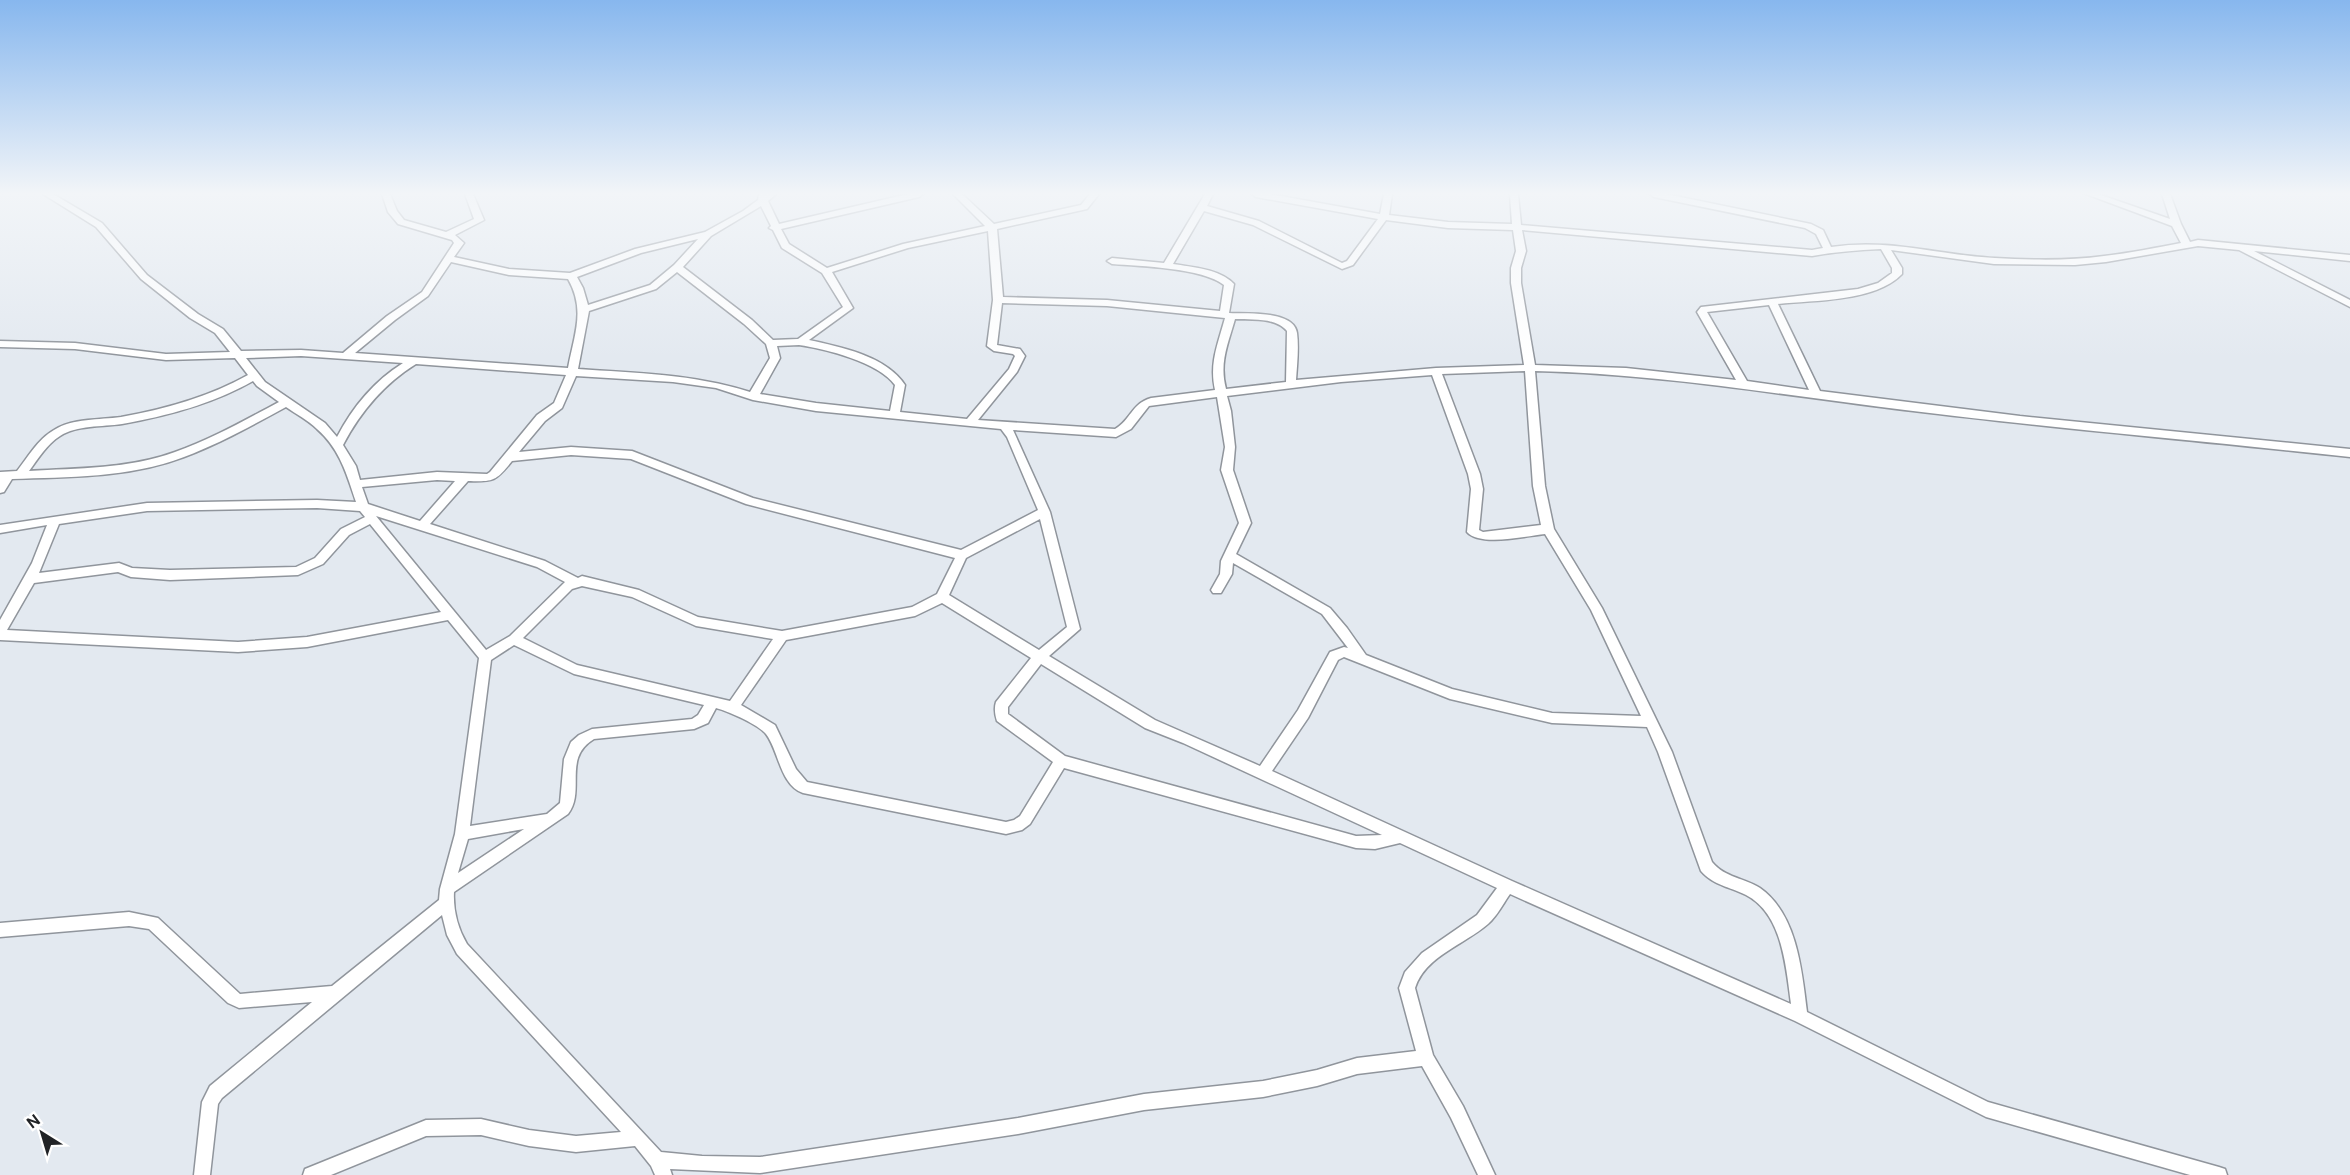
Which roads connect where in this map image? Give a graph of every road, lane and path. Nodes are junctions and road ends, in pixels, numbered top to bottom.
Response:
1 (120, 249) edge
2 (454, 249) edge
3 (647, 249) edge
4 (694, 249) edge
5 (789, 249) edge
6 (897, 249) edge
7 (994, 249) edge
8 (1177, 249) edge
9 (1308, 249) edge
10 (1361, 249) edge
11 (1521, 249) edge
12 (1752, 249) edge
13 (1828, 249) edge
14 (1842, 249) edge
15 (1886, 249) edge
16 (1905, 249) edge
17 (2160, 249) edge
18 (2242, 249) edge
19 (2263, 249) edge
20 (1829, 252) junction
21 (2350, 258) edge
22 (449, 260) junction
23 (1112, 261) dead end
24 (1167, 266) junction
25 (677, 267) junction
26 (826, 271) junction
27 (572, 276) junction
28 (998, 300) junction
29 (1773, 303) junction
30 (2350, 304) edge
31 (584, 309) junction
32 (1227, 315) junction
33 (800, 342) junction
34 (771, 344) junction
35 (0, 345) edge
36 (236, 355) junction
37 (344, 357) junction
38 (416, 361) junction
39 (1530, 368) junction
40 (1436, 372) junction
41 (572, 373) junction
42 (254, 376) junction
43 (1744, 385) junction
44 (1291, 386) junction
45 (1220, 393) junction
46 (1816, 394) junction
47 (753, 396) junction
48 (287, 402) junction
49 (894, 416) junction
50 (971, 421) junction
51 (1004, 426) junction
52 (338, 445) junction
53 (2350, 453) edge
54 (510, 457) junction
55 (9, 476) edge
56 (465, 477) junction
57 (356, 484) junction
58 (0, 489) edge
59 (363, 507) junction
60 (1044, 512) junction
61 (372, 518) junction
62 (54, 520) junction
63 (423, 525) junction
64 (0, 529) edge
65 (1548, 529) junction
66 (962, 555) junction
67 (1230, 556) junction
68 (31, 579) junction
69 (575, 582) junction
70 (1217, 590) dead end
71 (942, 597) junction
72 (450, 615) junction
73 (0, 633) edge
74 (782, 636) junction
75 (514, 639) junction
76 (1040, 656) junction
77 (485, 657) junction
78 (1362, 660) junction
79 (713, 702) junction
80 (733, 707) junction
81 (1650, 722) junction
82 (1061, 761) junction
83 (1263, 773) junction
84 (549, 818) junction
85 (462, 834) junction
86 (1401, 837) junction
87 (1507, 886) junction
88 (446, 896) junction
89 (0, 930) edge
90 (335, 993) junction
91 (1800, 1016) junction
92 (1426, 1058) junction
93 (638, 1137) junction
94 (660, 1168) edge
95 (202, 1175) edge
96 (311, 1175) edge
97 (1487, 1175) edge
98 (2218, 1175) edge

1 - 36 street
2 - 22 street
3 - 27 street
4 - 25 street
5 - 26 street
6 - 26 street
7 - 28 street
8 - 24 street
9 - 10 street
11 - 39 street
12 - 20 street
13 - 20 street
14 - 20 street
15 - 29 street
16 - 17 street
18 - 30 street
19 - 21 street
22 - 27 street
22 - 37 street
23 - 24 street
24 - 32 street
25 - 31 street
25 - 34 street
26 - 33 street
27 - 31 street
28 - 32 street
28 - 50 street
29 - 43 street
29 - 46 street
31 - 41 street
32 - 44 street
32 - 45 street
33 - 34 street
33 - 49 street
34 - 47 street
35 - 36 street
36 - 37 street
36 - 42 street
37 - 38 street
38 - 41 street
38 - 52 street
39 - 40 street
39 - 43 street
39 - 65 street
40 - 44 street
40 - 65 street
41 - 47 street
41 - 54 street
42 - 48 street
42 - 55 street
43 - 46 street
44 - 45 street
45 - 51 street
45 - 67 street
46 - 53 street
47 - 49 street
48 - 52 street
48 - 55 street
49 - 50 street
50 - 51 street
51 - 60 street
52 - 57 street
54 - 56 street
54 - 66 street
55 - 58 street
56 - 57 street
56 - 63 street
57 - 59 street
59 - 61 street
59 - 62 street
59 - 63 street
60 - 66 street
60 - 76 street
61 - 68 street
61 - 72 street
62 - 64 street
62 - 68 street
63 - 69 street
65 - 81 street
66 - 71 street
67 - 70 street
67 - 78 street
68 - 73 street
69 - 74 street
69 - 75 street
71 - 74 street
71 - 76 street
72 - 73 street
72 - 77 street
74 - 80 street
75 - 77 street
75 - 79 street
76 - 82 street
76 - 83 street
77 - 85 street
78 - 81 street
78 - 83 street
79 - 80 street
79 - 84 street
80 - 82 street
81 - 91 street
82 - 86 street
83 - 86 street
84 - 85 street
84 - 88 street
85 - 88 street
86 - 87 street
87 - 91 street
87 - 92 street
88 - 90 street
88 - 93 street
89 - 90 street
90 - 95 street
91 - 98 street
92 - 94 street
92 - 97 street
93 - 94 street
93 - 96 street

